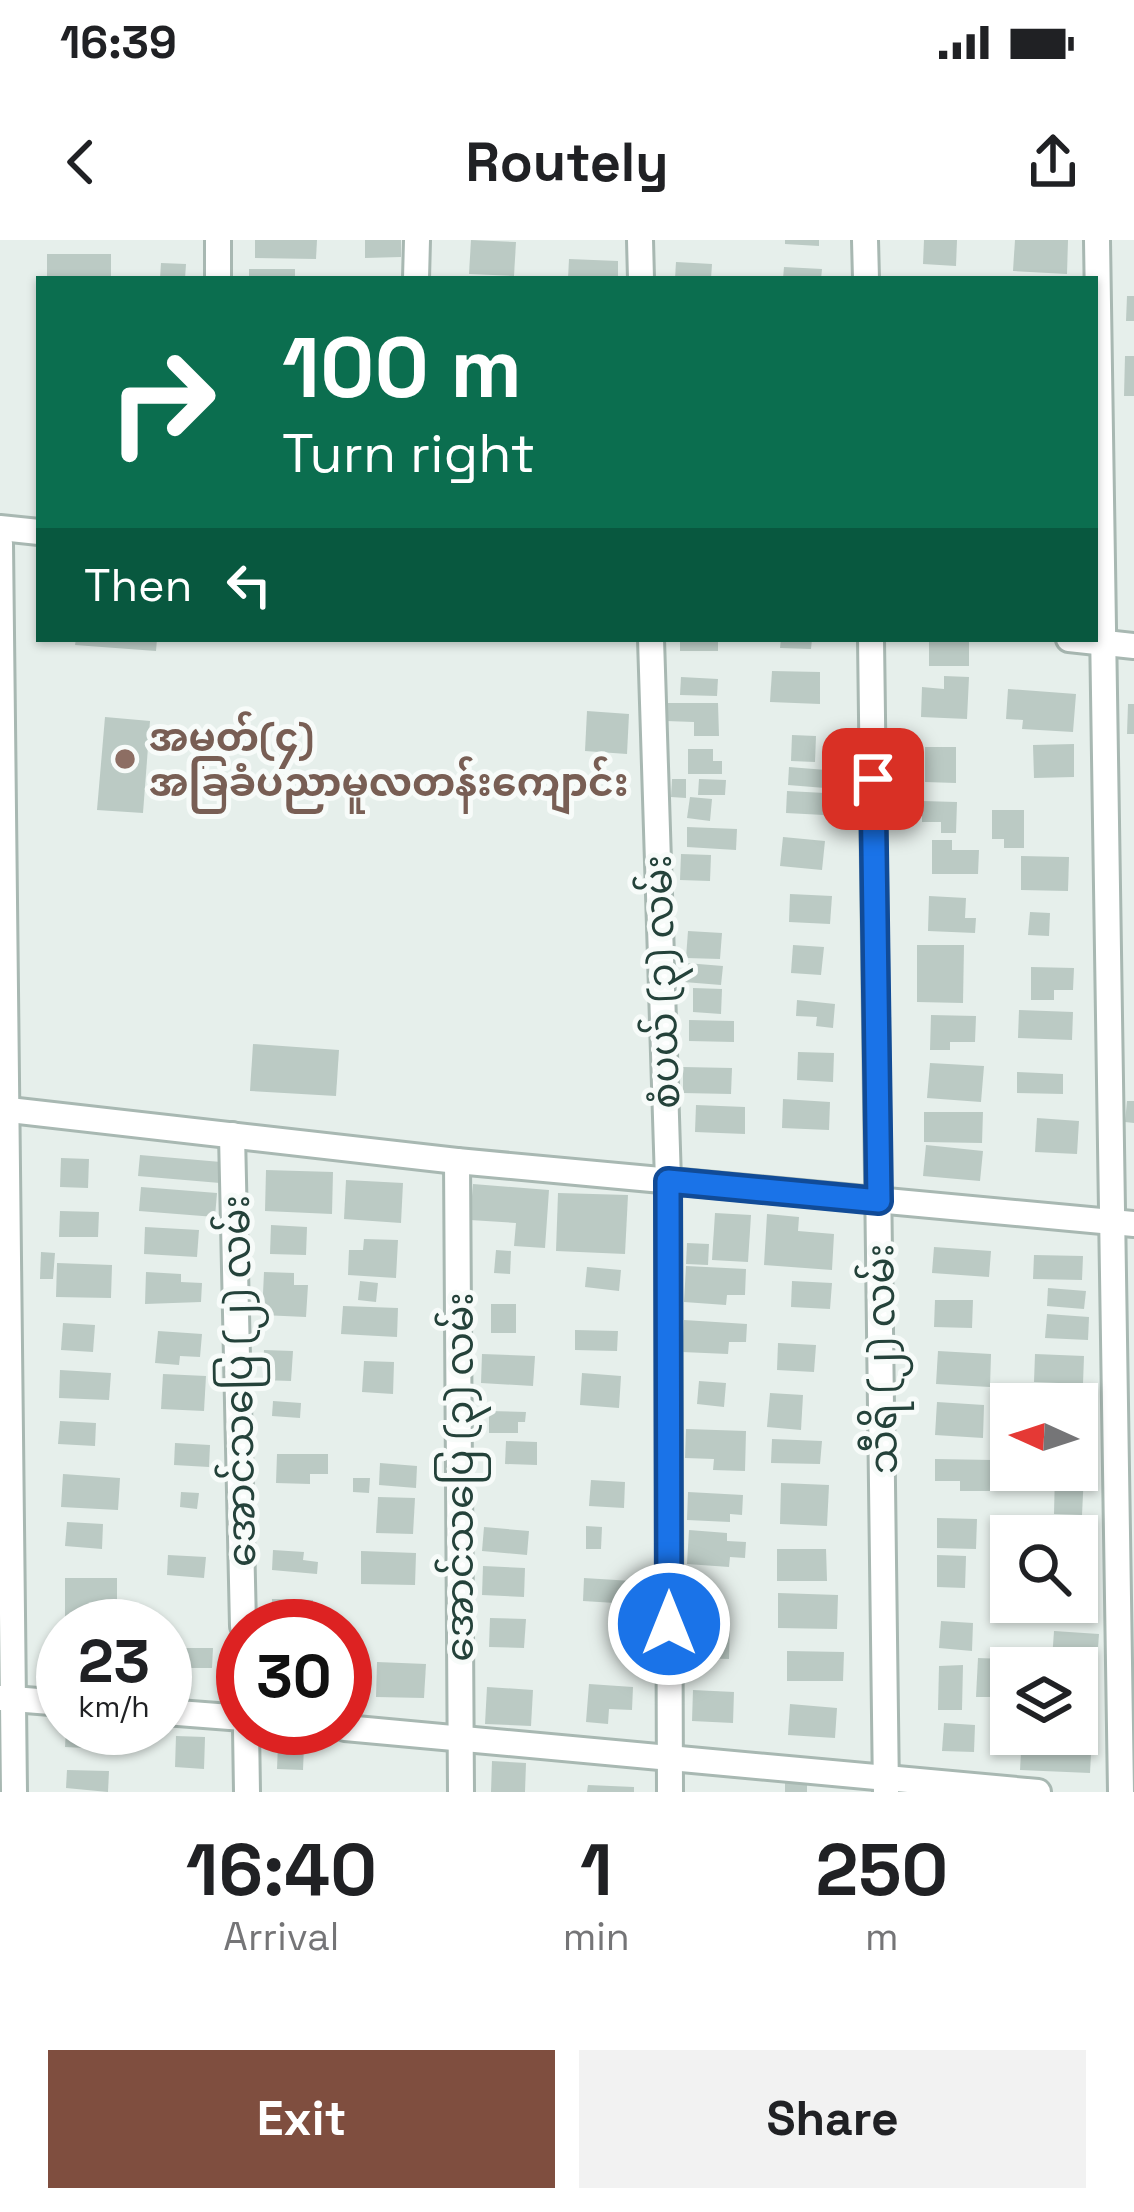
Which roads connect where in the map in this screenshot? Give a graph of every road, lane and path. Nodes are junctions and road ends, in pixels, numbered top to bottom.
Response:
1 (218, 240) edge
2 (417, 240) edge
3 (640, 240) edge
4 (865, 240) edge
5 (1096, 240) edge
6 (218, 276) edge
7 (416, 276) edge
8 (641, 276) edge
9 (866, 276) edge
10 (1097, 276) edge
11 (1098, 374) edge
12 (0, 528) edge
13 (36, 532) edge
14 (0, 544) edge
15 (651, 642) edge
16 (871, 642) edge
17 (1098, 642) edge
18 (1102, 642) junction
19 (1134, 646) edge
20 (3, 1109) edge
21 (232, 1135) junction
22 (457, 1161) junction
23 (668, 1181) junction
24 (879, 1201) junction
25 (1123, 1224) edge
26 (243, 1599) edge
27 (5, 1698) edge
28 (36, 1701) edge
29 (372, 1730) edge
30 (460, 1738) junction
31 (246, 1755) edge
32 (670, 1757) junction
33 (886, 1784) edge
34 (14, 1792) edge
35 (247, 1792) edge
36 (461, 1792) edge
37 (670, 1792) edge
38 (1038, 1792) edge
39 (1121, 1792) edge

1 - 6 street
2 - 7 street
3 - 8 street
4 - 9 street
5 - 10 street
11 - 18 street
12 - 13 street
14 - 20 street
15 - 23 street, စံပယ် (၃) လမ်း
16 - 24 street, သီရိ (၂) လမ်း
17 - 18 street
18 - 19 street
18 - 25 street
20 - 21 street
20 - 27 street
21 - 22 street
21 - 26 street, အောင်သပြေ (၂) လမ်း
22 - 23 street
22 - 30 street, အောင်သပြေ (၃) လမ်း
23 - 24 street
23 - 32 street, စံပယ် (၃) လမ်း
24 - 25 street
24 - 33 street, သီရိ (၂) လမ်း
25 - 39 street
27 - 28 street
27 - 34 street
29 - 30 street
30 - 32 street
30 - 36 street, အောင်သပြေ (၃) လမ်း
31 - 35 street
32 - 33 street
32 - 37 street, စံပယ် (၃) လမ်း
33 - 38 street

